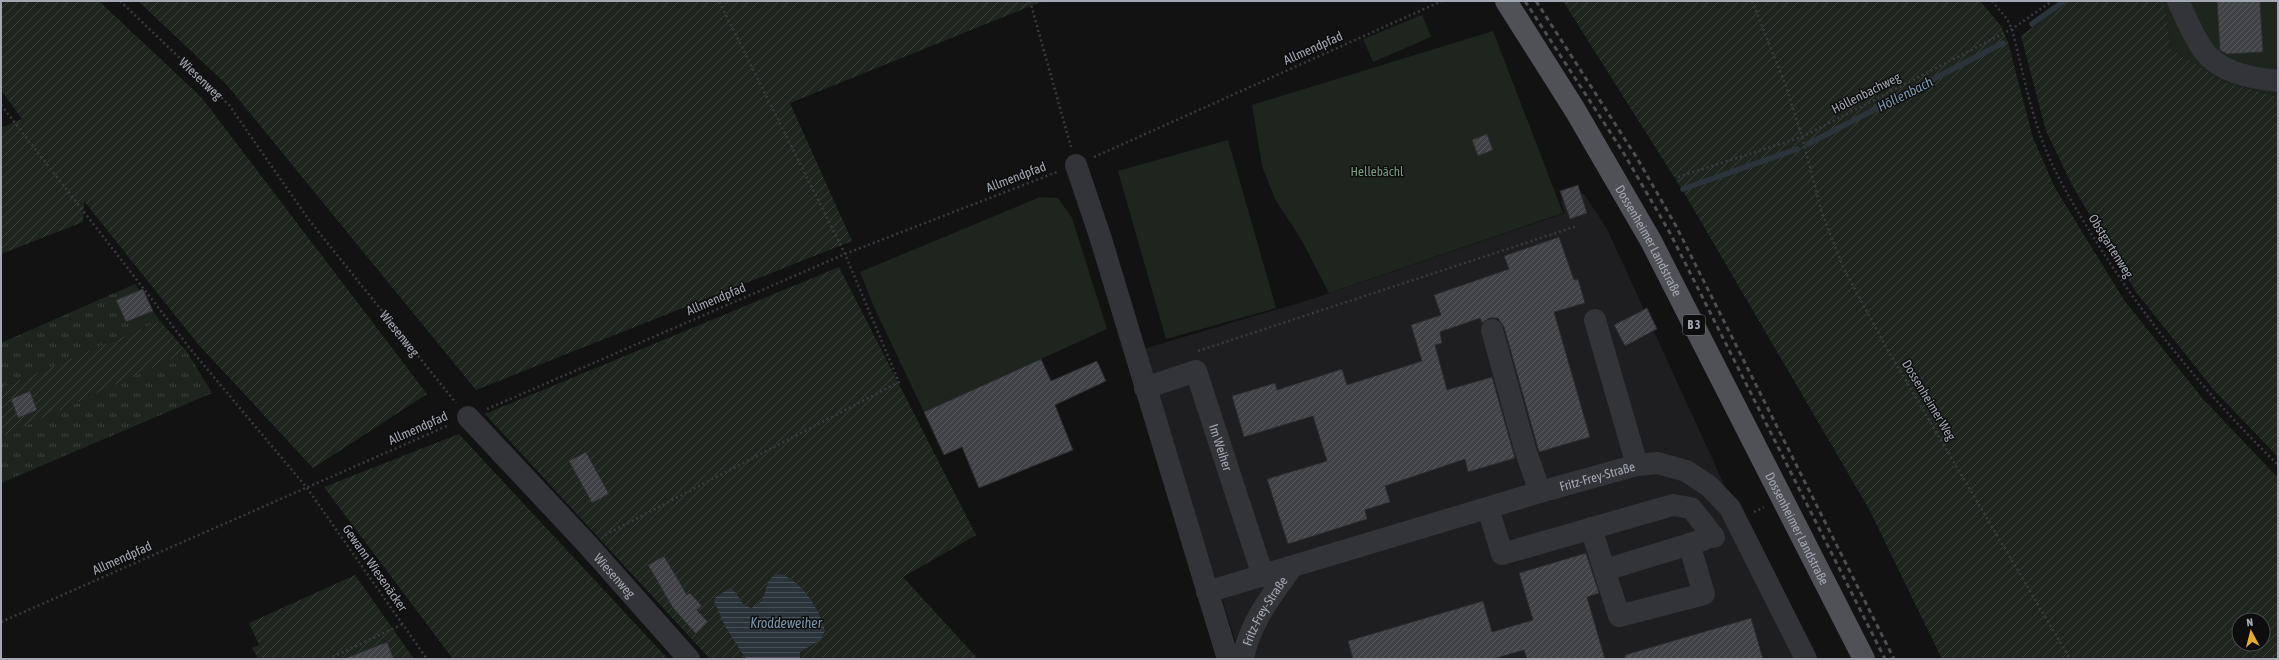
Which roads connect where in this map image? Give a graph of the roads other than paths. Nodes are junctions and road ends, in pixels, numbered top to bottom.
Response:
1 (1506, 1) edge
2 (2178, 1) edge
3 (2278, 81) edge
4 (1076, 165) road end
5 (1595, 320) dead end
6 (1492, 330) dead end
7 (1145, 388) junction
8 (473, 423) road end
9 (1637, 465) junction
10 (1540, 492) junction
11 (1488, 508) junction
12 (1591, 528) junction
13 (1741, 528) junction
14 (1714, 537) junction
15 (1689, 544) junction
16 (1292, 567) junction
17 (1605, 570) junction
18 (1263, 576) junction
19 (1207, 592) junction
20 (689, 659) edge
21 (1228, 659) edge
22 (1243, 659) edge
23 (1806, 659) edge
24 (1864, 659) edge

1 - 24 main road, Dossenheimer Landstraße / B 3
2 - 3 street
4 - 7 street
5 - 9 street
6 - 10 street
7 - 18 street, Im Weiher
7 - 19 street
8 - 20 street, Wiesenweg
9 - 10 street, Fritz-Frey-Straße
9 - 13 street, Fritz-Frey-Straße
10 - 11 street, Fritz-Frey-Straße
11 - 12 street
11 - 16 street, Fritz-Frey-Straße
12 - 14 street
12 - 17 street
13 - 14 street
13 - 23 street, Fritz-Frey-Straße
14 - 15 street
15 - 17 street
15 - 17 street
16 - 18 street, Fritz-Frey-Straße
16 - 22 street, Fritz-Frey-Straße
18 - 19 street, Fritz-Frey-Straße
19 - 21 street

